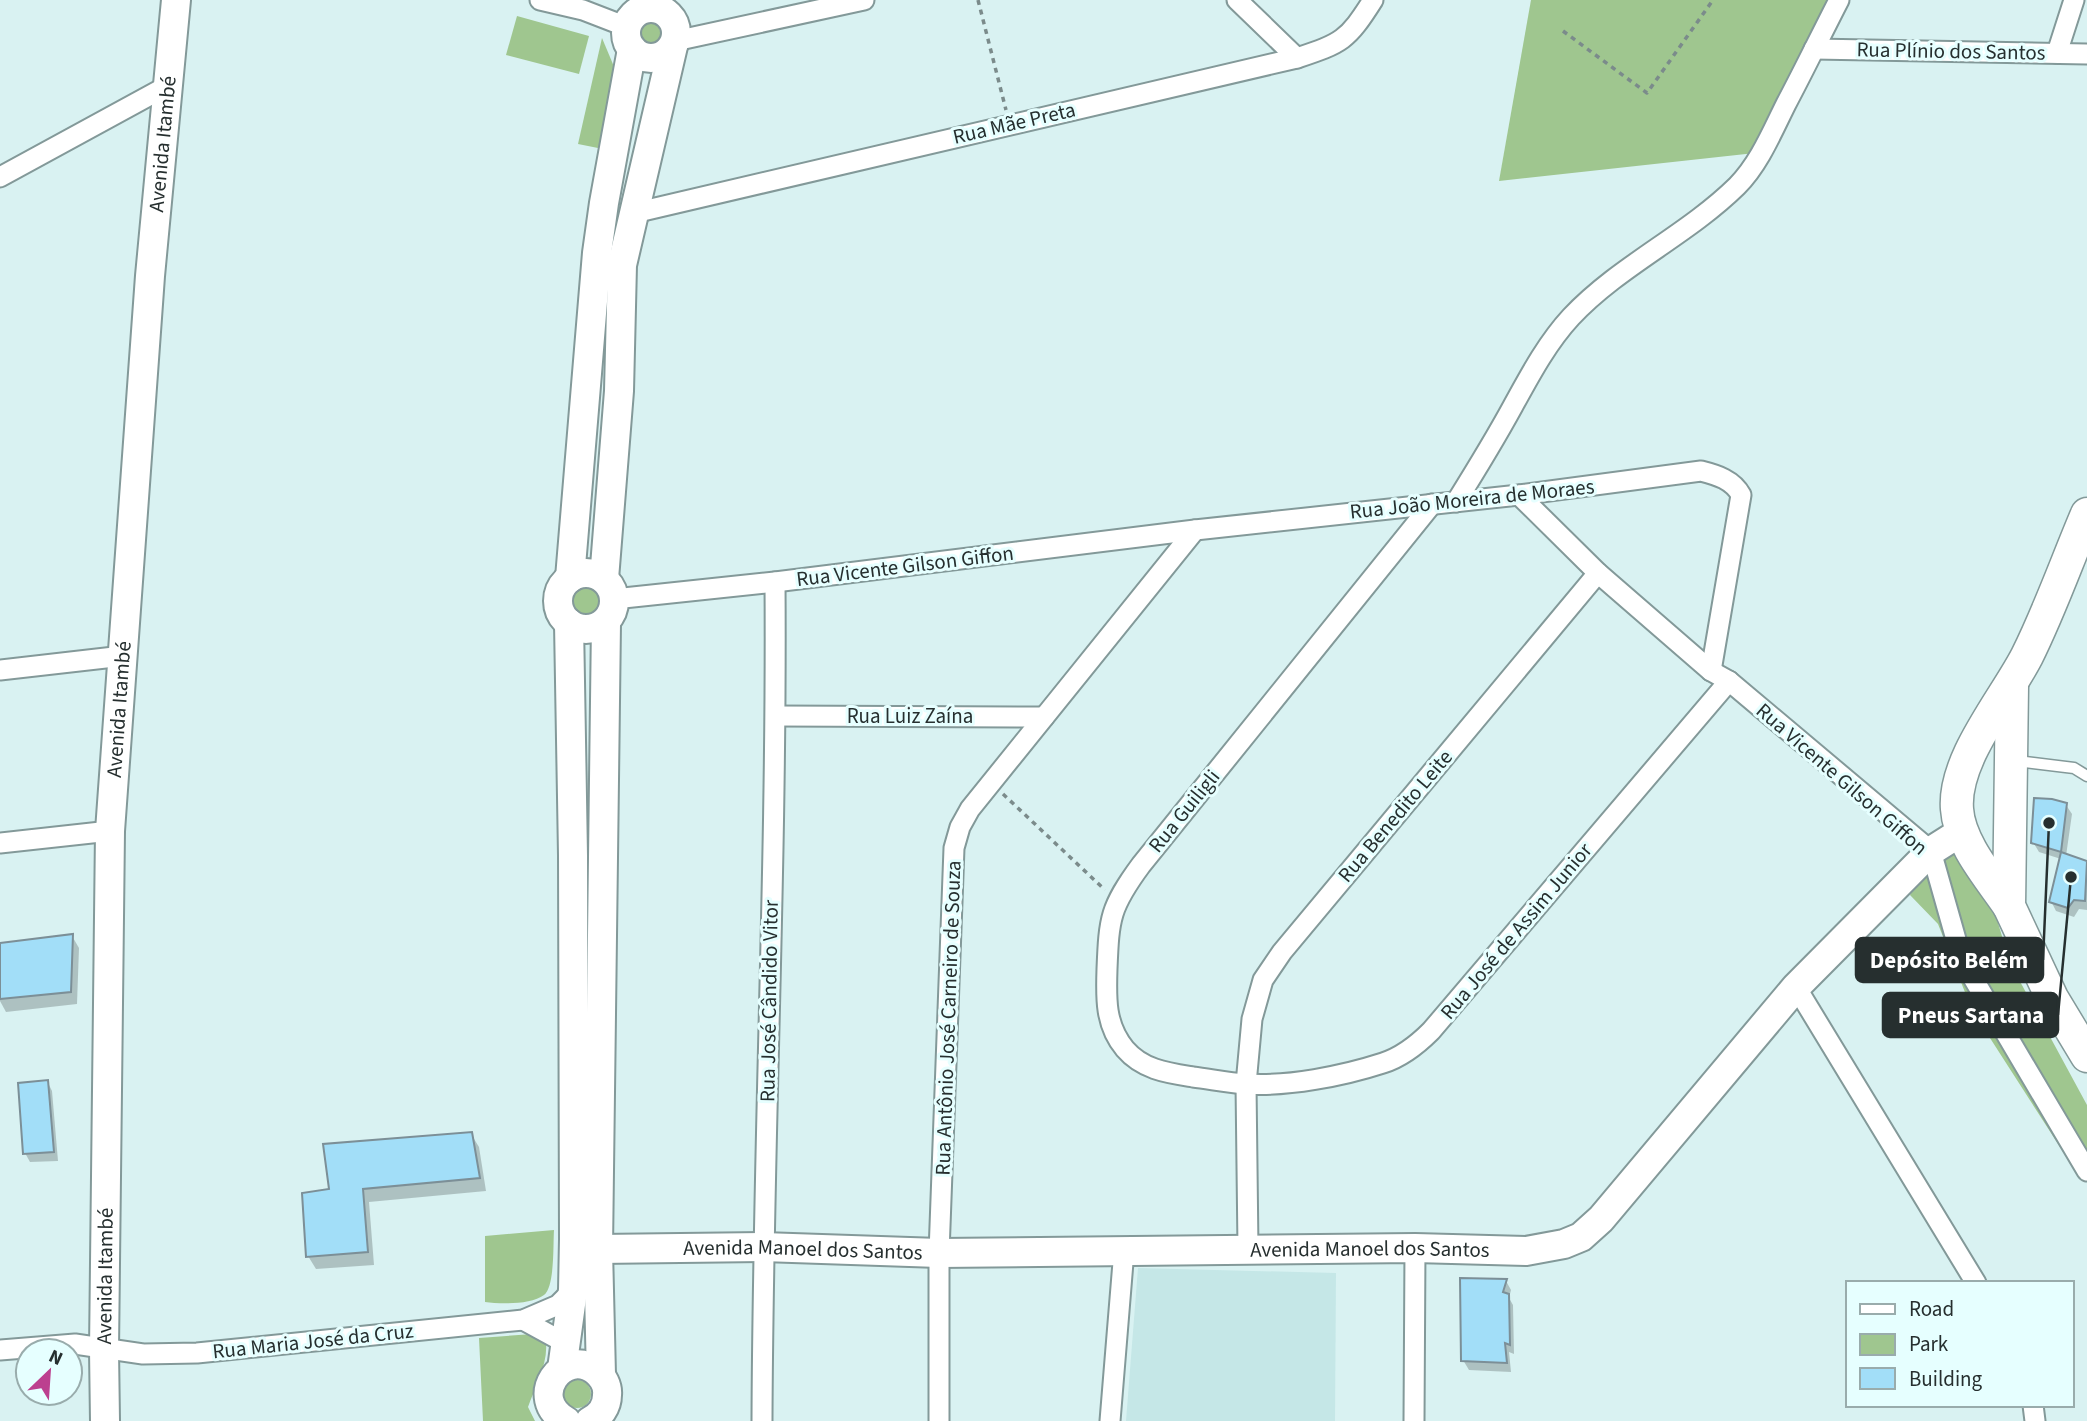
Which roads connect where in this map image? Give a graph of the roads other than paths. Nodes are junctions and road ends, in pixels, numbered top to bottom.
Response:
1 (176, 0) edge
2 (540, 0) edge
3 (864, 0) edge
4 (1237, 0) edge
5 (1373, 0) edge
6 (1839, 0) edge
7 (2074, 0) edge
8 (632, 22) edge
9 (674, 28) edge
10 (1814, 49) junction
11 (2057, 53) junction
12 (2087, 54) edge
13 (1297, 58) junction
14 (167, 86) junction
15 (0, 177) edge
16 (634, 213) junction
17 (1519, 495) junction
18 (1456, 502) junction
19 (1432, 504) junction
20 (2087, 513) edge
21 (1195, 530) junction
22 (1598, 573) junction
23 (570, 578) junction
24 (775, 582) junction
25 (608, 600) junction
26 (569, 623) junction
27 (123, 656) junction
28 (0, 670) edge
29 (1711, 671) junction
30 (1728, 681) junction
31 (2012, 684) junction
32 (776, 716) junction
33 (1044, 717) junction
34 (1968, 759) junction
35 (2011, 761) junction
36 (2087, 776) edge
37 (2010, 829) junction
38 (110, 831) junction
39 (1961, 832) junction
40 (0, 844) edge
41 (1931, 851) junction
42 (2009, 906) junction
43 (1796, 987) junction
44 (2087, 1056) edge
45 (1246, 1084) junction
46 (2087, 1171) edge
47 (763, 1247) junction
48 (1415, 1248) junction
49 (598, 1249) junction
50 (1248, 1249) junction
51 (1124, 1250) junction
52 (939, 1253) junction
53 (1975, 1281) edge
54 (573, 1290) junction
55 (523, 1320) junction
56 (0, 1350) edge
57 (104, 1350) junction
58 (564, 1356) junction
59 (601, 1375) junction
60 (557, 1414) edge
61 (598, 1418) edge
62 (105, 1421) edge
63 (762, 1421) edge
64 (939, 1421) edge
65 (1110, 1421) edge
66 (1414, 1421) edge

1 - 14 street, Avenida Itambé
2 - 8 street
3 - 9 street
4 - 13 street
5 - 13 street, Rua Mãe Preta
6 - 10 street
7 - 11 street
8 - 9 street
8 - 9 street
8 - 23 street
9 - 16 street
10 - 11 street, Rua Plínio dos Santos
10 - 18 street
11 - 12 street, Rua Plínio dos Santos
13 - 16 street, Rua Mãe Preta
14 - 15 street
14 - 27 street, Avenida Itambé
16 - 25 street
17 - 18 street, Rua João Moreira de Moraes
17 - 22 street, Rua Vicente Gilson Giffon
17 - 29 street, Rua João Moreira de Moraes
18 - 19 street, Rua João Moreira de Moraes
19 - 21 street, Rua João Moreira de Moraes
19 - 45 street, Rua Guiligli
20 - 31 main road
21 - 24 street, Rua Vicente Gilson Giffon
21 - 33 street, Rua Antônio José Carneiro de Souza
22 - 29 street, Rua Vicente Gilson Giffon
22 - 45 street, Rua Benedito Leite
23 - 25 street
23 - 26 street
24 - 25 street, Rua Vicente Gilson Giffon
24 - 32 street, Rua José Cândido Vitor
25 - 26 street
25 - 49 street
26 - 54 street
27 - 28 street
27 - 38 street, Avenida Itambé
29 - 30 street, Rua Vicente Gilson Giffon
30 - 41 street, Rua Vicente Gilson Giffon
30 - 45 street, Rua José de Assim Junior
31 - 34 main road
31 - 35 main road
32 - 33 street, Rua Luiz Zaína
32 - 47 street, Rua José Cândido Vitor
33 - 52 street, Rua Antônio José Carneiro de Souza
34 - 35 main road
34 - 39 main road
35 - 36 lane
35 - 37 main road
37 - 39 main road
37 - 42 main road
38 - 40 street
38 - 57 street, Avenida Itambé
39 - 41 street, Avenida Manoel dos Santos
39 - 42 main road
41 - 43 street, Avenida Manoel dos Santos
41 - 46 street, Rua Vicente Gilson Giffon
42 - 44 main road
43 - 48 street, Avenida Manoel dos Santos
43 - 53 street
45 - 50 street, Rua Benedito Leite
47 - 49 street, Avenida Manoel dos Santos
47 - 52 street, Avenida Manoel dos Santos
47 - 63 street, Rua José Cândido Vitor
48 - 50 street, Avenida Manoel dos Santos
48 - 66 street
49 - 59 street
50 - 51 street, Avenida Manoel dos Santos
51 - 52 street, Avenida Manoel dos Santos
51 - 65 street
52 - 64 street, Rua Antônio José Carneiro de Souza
54 - 55 street, Rua Maria José da Cruz
54 - 58 street
55 - 57 street, Rua Maria José da Cruz
55 - 58 street
56 - 57 street, Rua Maria José da Cruz
57 - 62 street, Avenida Itambé
58 - 59 street
58 - 60 street
59 - 61 street

